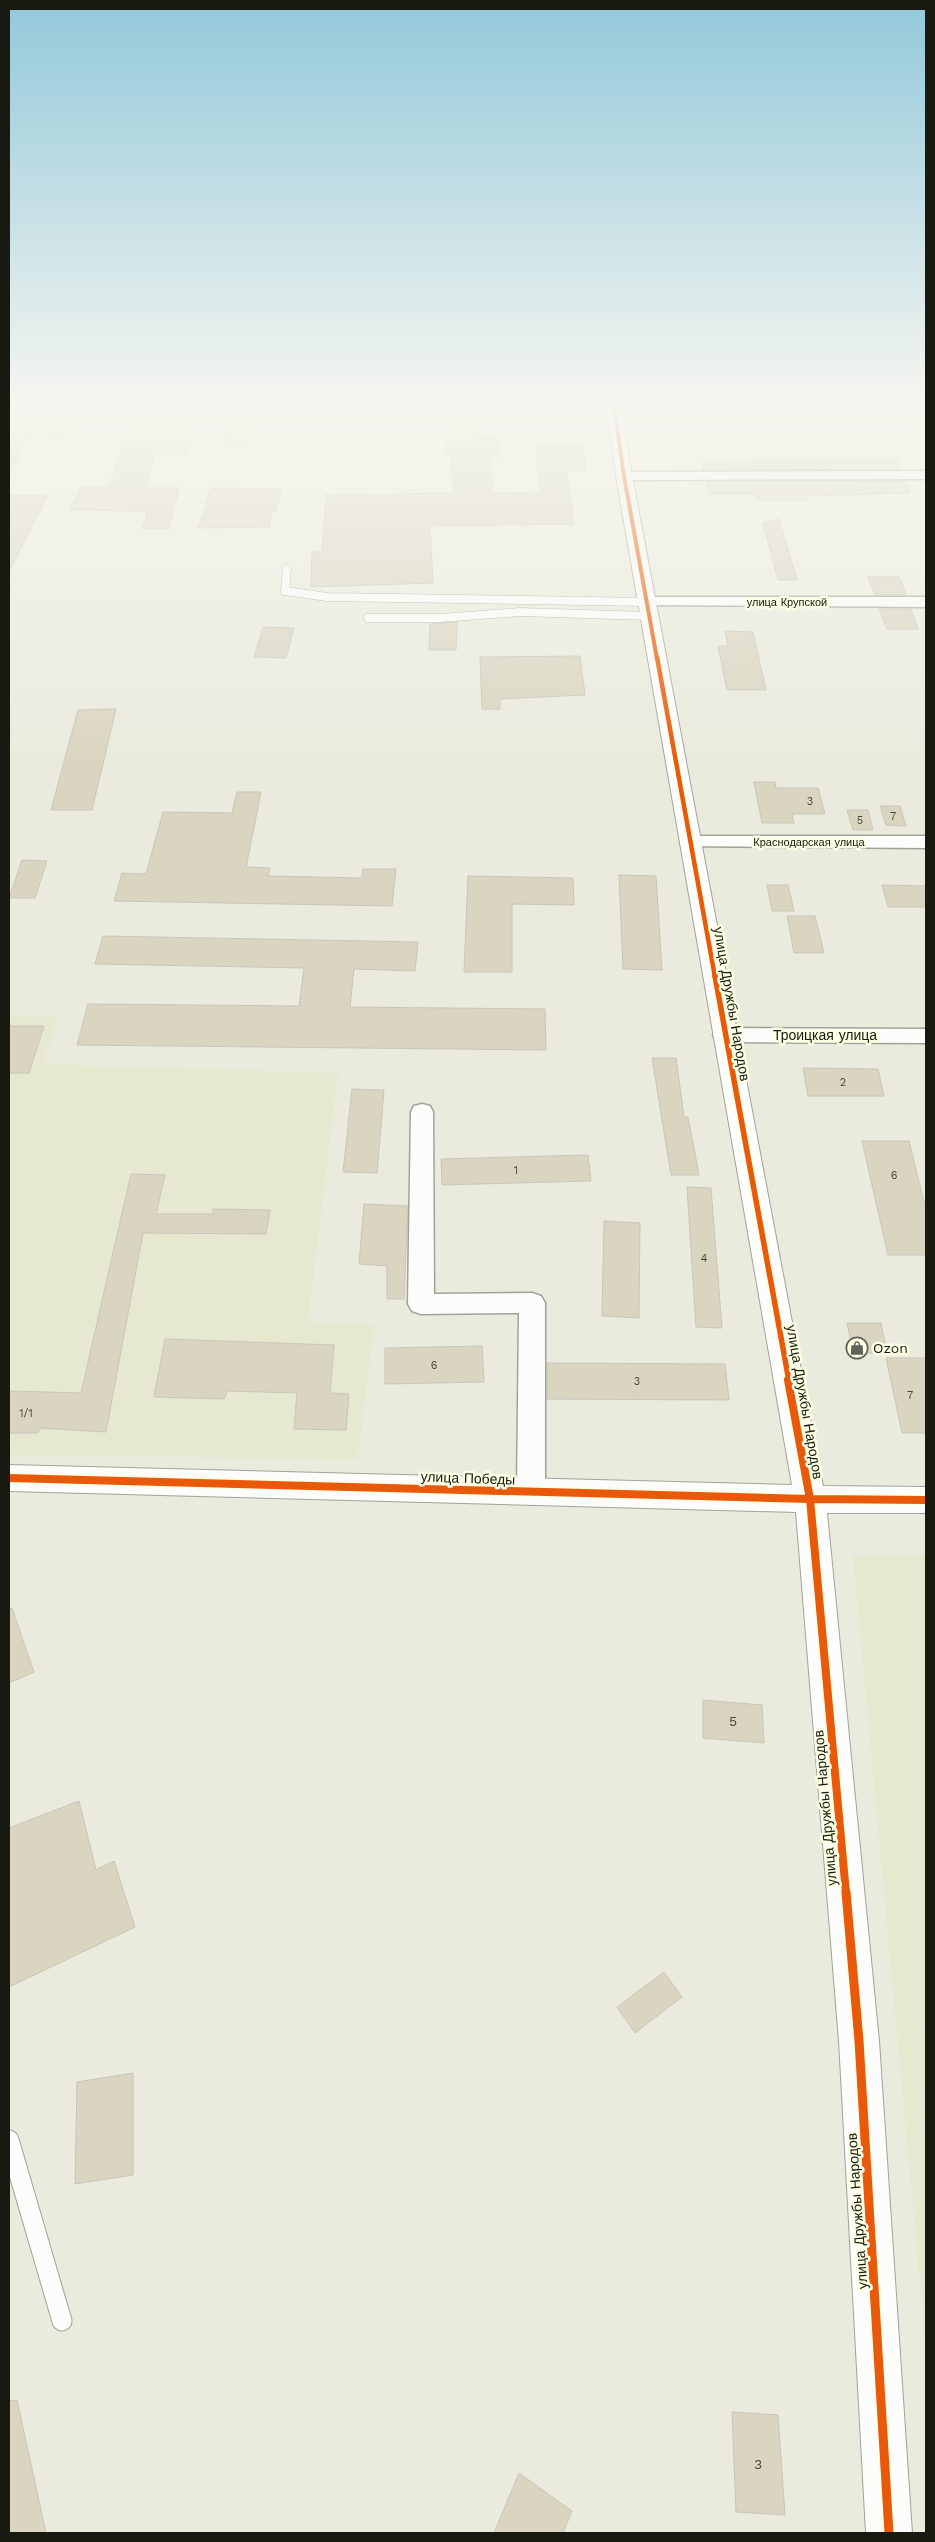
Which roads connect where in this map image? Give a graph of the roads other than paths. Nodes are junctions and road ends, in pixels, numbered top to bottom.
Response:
1 (633, 526) edge
2 (287, 569) dead end
3 (926, 602) edge
4 (649, 609) junction
5 (368, 618) dead end
6 (691, 842) junction
7 (926, 842) edge
8 (724, 1035) junction
9 (926, 1036) edge
10 (422, 1112) dead end
11 (9, 1478) edge
12 (531, 1492) junction
13 (810, 1499) junction
14 (926, 1500) edge
15 (9, 2140) edge
16 (62, 2320) dead end
17 (889, 2533) edge

1 - 4 street, улица Дружбы Народов
2 - 4 lane
3 - 4 street, улица Крупской
4 - 5 lane
4 - 6 street, улица Дружбы Народов
6 - 7 street, Краснодарская улица
6 - 8 street, улица Дружбы Народов
8 - 9 street, Троицкая улица
8 - 13 street, улица Дружбы Народов
10 - 12 street
11 - 12 street, улица Победы
12 - 13 street, улица Победы
13 - 14 street, улица Победы
13 - 17 street, улица Дружбы Народов
15 - 16 lane

